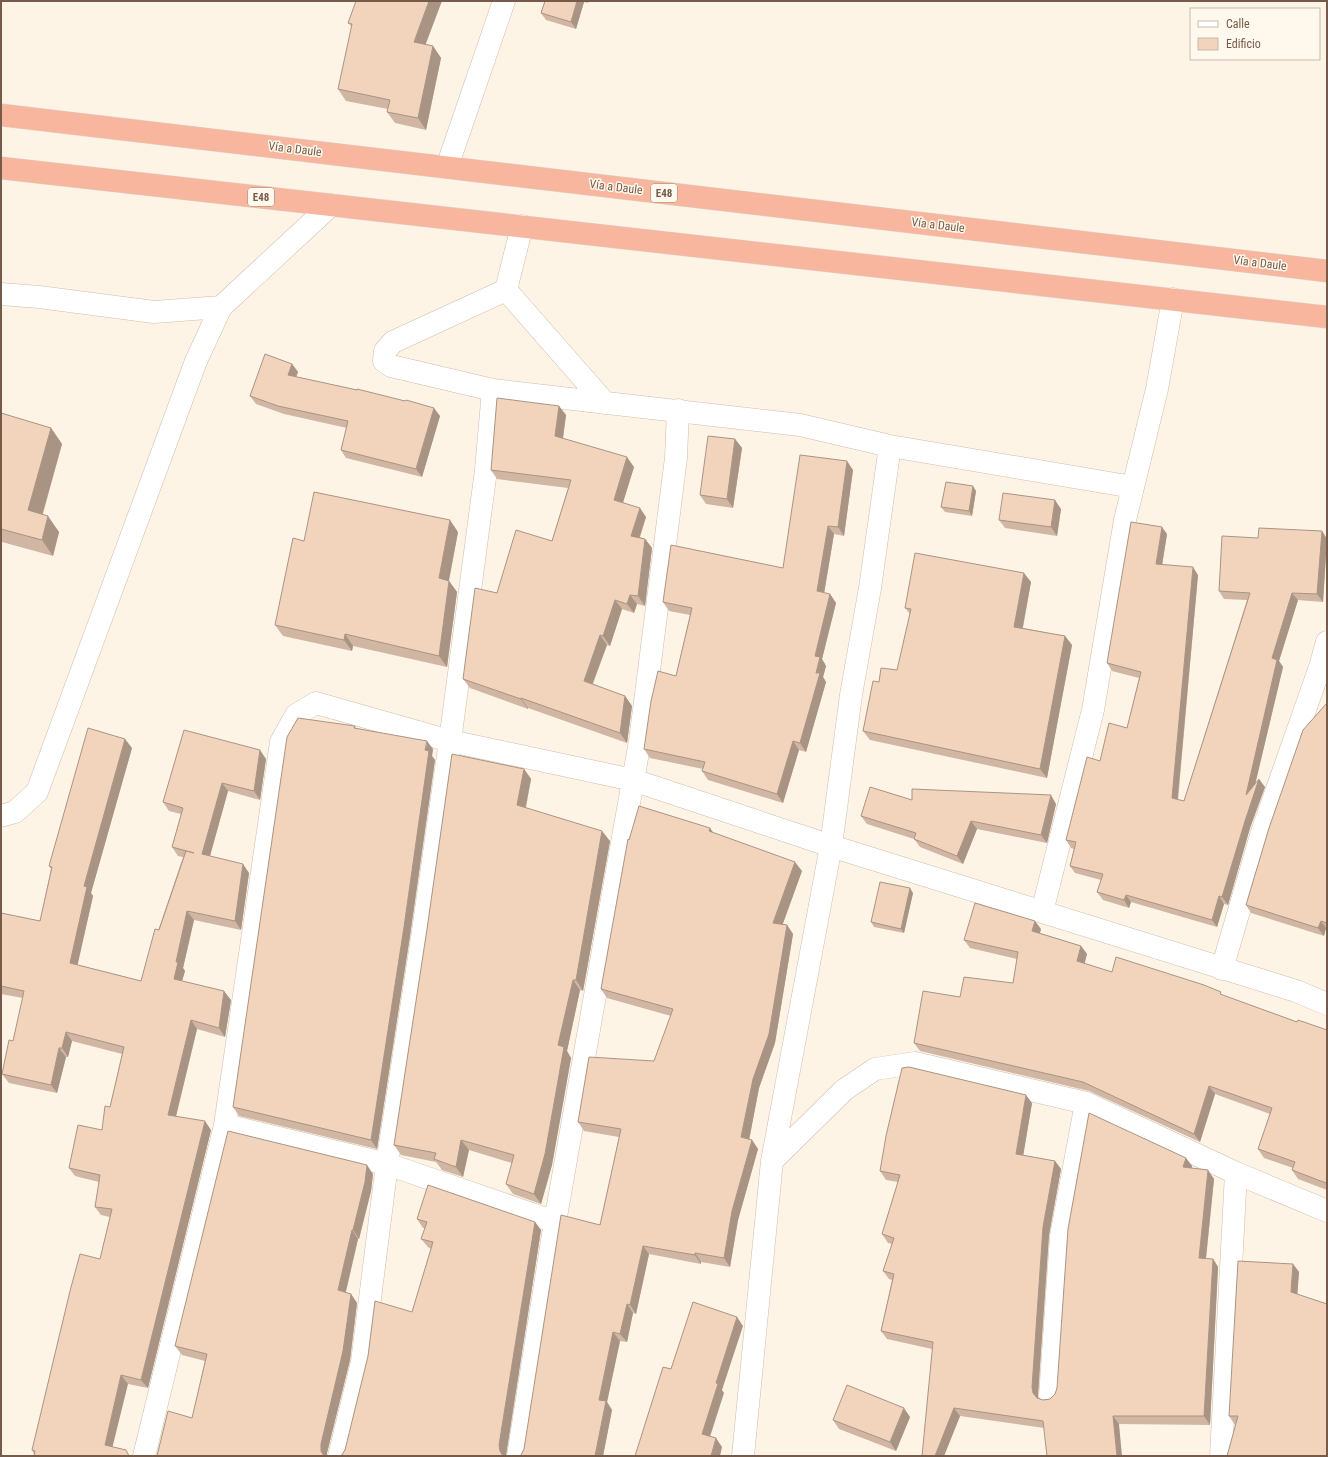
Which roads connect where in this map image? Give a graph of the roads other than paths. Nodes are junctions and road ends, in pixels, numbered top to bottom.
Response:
1 (504, 1) edge
2 (1, 116) edge
3 (447, 167) junction
4 (1, 168) edge
5 (331, 205) junction
6 (522, 226) junction
7 (1327, 271) edge
8 (506, 290) junction
9 (1, 294) edge
10 (1173, 299) junction
11 (222, 307) junction
12 (1327, 317) edge
13 (493, 390) junction
14 (605, 403) junction
15 (678, 410) junction
16 (890, 446) junction
17 (1134, 487) junction
18 (1327, 642) edge
19 (450, 741) junction
20 (633, 780) junction
21 (1, 816) edge
22 (831, 846) junction
23 (1042, 912) junction
24 (1222, 969) junction
25 (1327, 1004) edge
26 (1086, 1103) junction
27 (225, 1125) junction
28 (772, 1161) junction
29 (388, 1164) junction
30 (1236, 1173) junction
31 (1327, 1211) edge
32 (555, 1222) junction
33 (1050, 1396) dead end
34 (144, 1456) edge
35 (339, 1456) edge
36 (518, 1456) edge
37 (743, 1456) edge
38 (1221, 1456) edge

1 - 3 street
2 - 3 highway, Vía a Daule / E48
3 - 7 highway, Vía a Daule / E48
4 - 5 highway, E48
5 - 6 highway, E48
5 - 11 street
6 - 8 street
6 - 10 highway, E48
8 - 13 street
8 - 14 street
9 - 11 street
10 - 12 highway, E48
10 - 17 street
11 - 21 street
13 - 14 street
13 - 19 street
14 - 15 street
15 - 16 street
15 - 20 street
16 - 17 street
16 - 22 street
17 - 23 street
18 - 24 street
19 - 20 street
19 - 27 street
19 - 29 street
20 - 22 street
20 - 32 street
22 - 23 street
22 - 28 street
23 - 24 street
24 - 25 street
26 - 28 street
26 - 30 street
26 - 33 street
27 - 29 street
27 - 34 street
28 - 37 street
29 - 32 street
29 - 35 street
30 - 31 street
30 - 38 street
32 - 36 street

